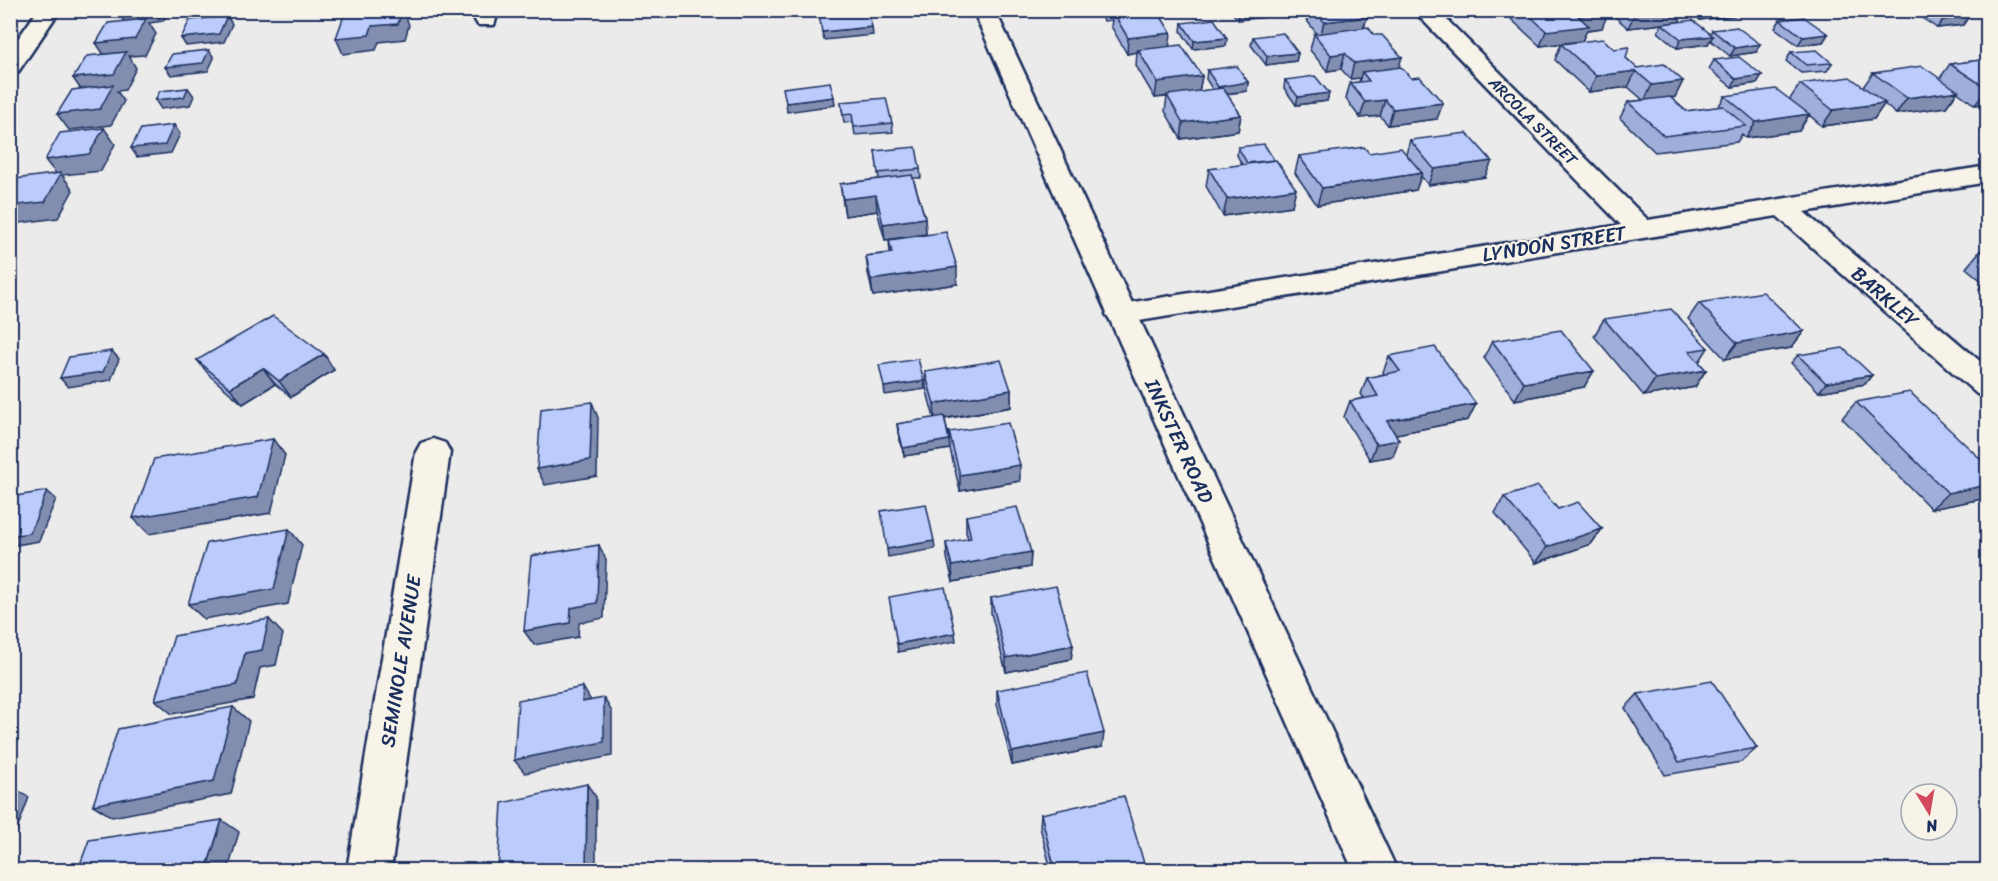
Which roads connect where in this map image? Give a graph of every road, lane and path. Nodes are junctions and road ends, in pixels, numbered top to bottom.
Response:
1 (49, 10) edge
2 (984, 10) edge
3 (1424, 10) edge
4 (10, 67) edge
5 (1988, 174) edge
6 (1782, 207) junction
7 (1642, 230) junction
8 (1121, 314) junction
9 (1988, 386) edge
10 (433, 452) dead end
11 (369, 870) edge
12 (1375, 870) edge

1 - 4 street
2 - 8 street, INKSTER ROAD
3 - 7 street, ARCOLA STREET
5 - 6 street, LYNDON STREET
6 - 7 street, LYNDON STREET
6 - 9 street, BARKLEY
7 - 8 street, LYNDON STREET
8 - 12 street, INKSTER ROAD
10 - 11 street, SEMINOLE AVENUE

